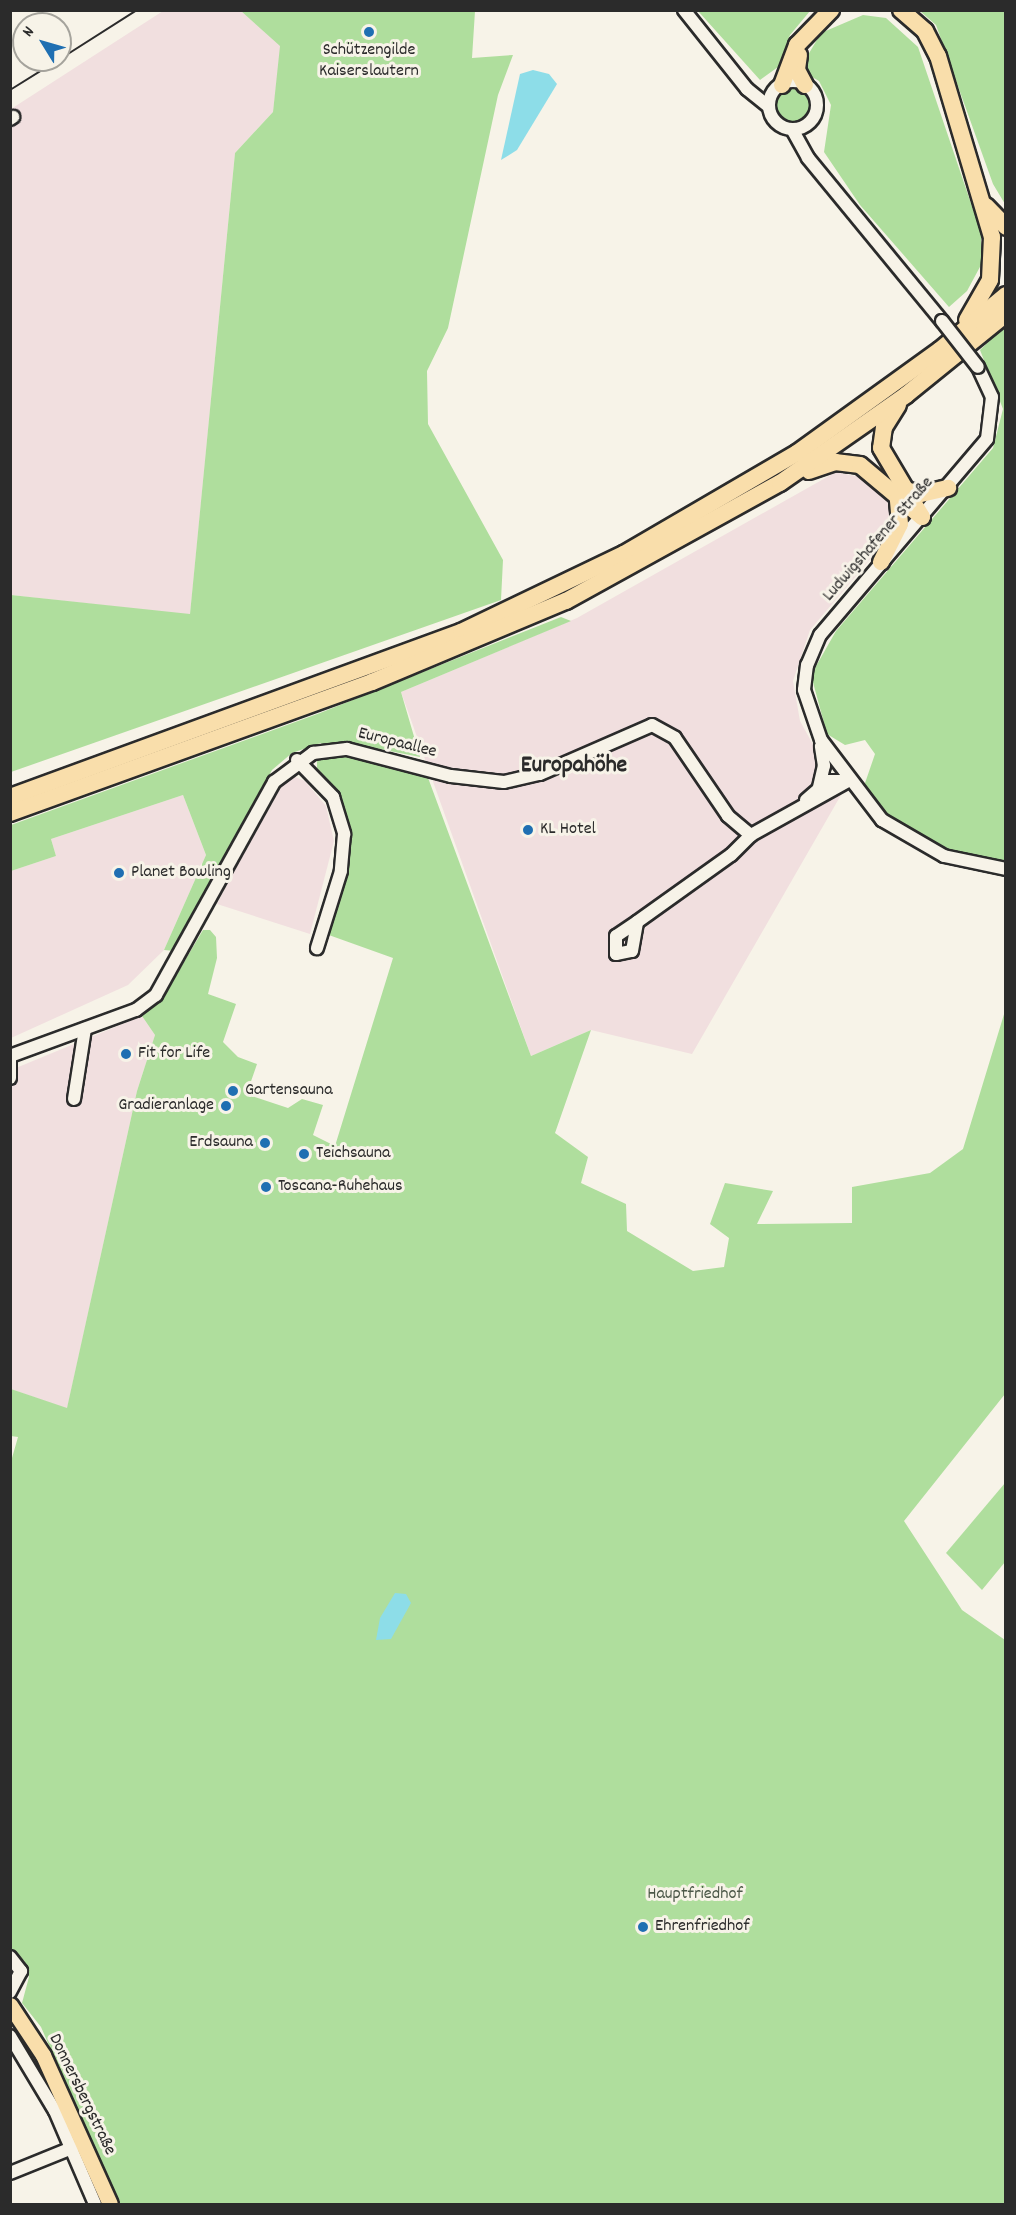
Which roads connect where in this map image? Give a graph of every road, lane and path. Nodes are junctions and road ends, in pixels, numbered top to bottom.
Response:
1 (684, 10) edge
2 (831, 10) edge
3 (901, 10) edge
4 (809, 29) junction
5 (739, 78) junction
6 (805, 85) junction
7 (778, 87) junction
8 (770, 107) junction
9 (811, 121) junction
10 (792, 129) junction
11 (832, 184) junction
12 (984, 201) junction
13 (1005, 227) edge
14 (1005, 295) edge
15 (1005, 314) edge
16 (940, 350) junction
17 (906, 394) junction
18 (780, 483) junction
19 (948, 488) junction
20 (901, 494) junction
21 (922, 517) junction
22 (881, 562) junction
23 (818, 733) junction
24 (297, 760) junction
25 (848, 781) junction
26 (818, 789) junction
27 (10, 797) edge
28 (797, 809) junction
29 (10, 813) edge
30 (751, 835) junction
31 (1005, 868) edge
32 (637, 922) dead end
33 (317, 948) dead end
34 (85, 1029) junction
35 (10, 1056) edge
36 (10, 1078) edge
37 (74, 1100) dead end
38 (10, 1957) edge
39 (10, 1992) edge
40 (10, 2005) edge
41 (10, 2037) edge
42 (72, 2148) junction
43 (10, 2173) edge
44 (95, 2205) edge
45 (110, 2205) edge

1 - 5 street
2 - 4 highway
3 - 12 highway
4 - 6 highway
4 - 7 highway
5 - 7 street
5 - 8 street
6 - 7 street
6 - 9 street
7 - 8 street
8 - 10 street
9 - 10 street
9 - 11 street, Ludwigshafener Straße
10 - 11 street, Ludwigshafener Straße
11 - 19 street, Ludwigshafener Straße, bridge
12 - 13 highway
12 - 16 highway
14 - 16 highway
15 - 17 highway
16 - 27 highway
17 - 18 highway
17 - 20 highway
18 - 20 highway
18 - 29 highway
19 - 20 highway
19 - 21 street, Ludwigshafener Straße
20 - 21 highway
20 - 22 highway
21 - 22 street, Ludwigshafener Straße
22 - 23 street, Ludwigshafener Straße
23 - 25 street, Ludwigshafener Straße
23 - 26 street
24 - 30 street, Europaallee
24 - 33 street
24 - 34 street
25 - 26 street
25 - 28 street
25 - 31 street, Ludwigshafener Straße
26 - 28 street
28 - 30 street
30 - 32 street
34 - 35 street
34 - 37 street
35 - 36 street
38 - 39 street
40 - 45 main road, Donnersbergstraße
41 - 42 street, Donnersbergstraße
42 - 43 street
42 - 44 street, Donnersbergstraße

